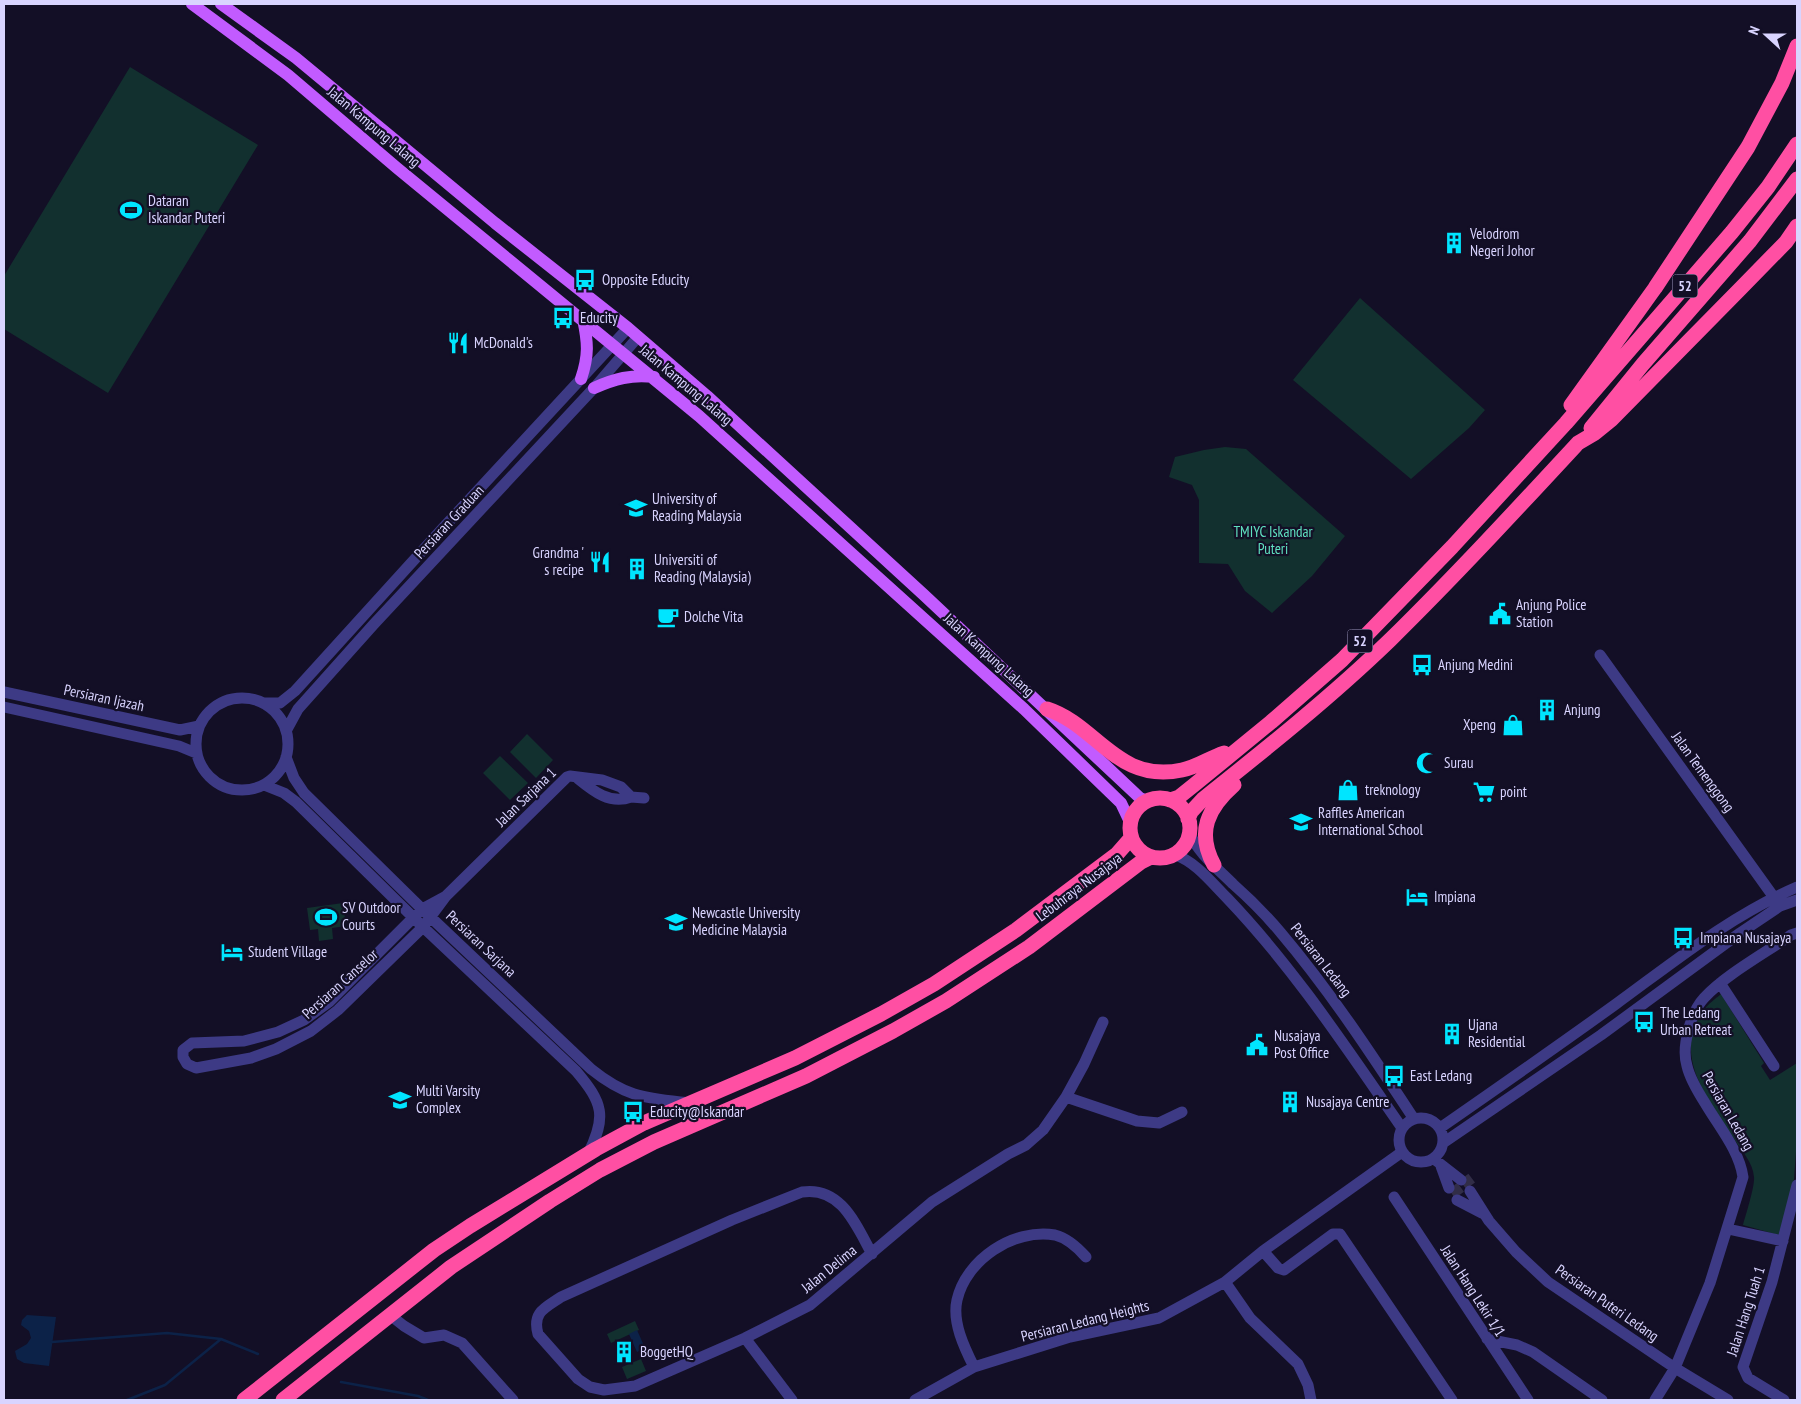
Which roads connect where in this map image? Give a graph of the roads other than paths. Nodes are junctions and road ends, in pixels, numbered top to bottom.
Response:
1 (192, 4) edge
2 (222, 4) edge
3 (1797, 46) edge
4 (1797, 144) edge
5 (1797, 179) edge
6 (1797, 226) edge
7 (583, 319) junction
8 (628, 328) junction
9 (638, 337) junction
10 (614, 345) junction
11 (624, 353) junction
12 (654, 377) junction
13 (581, 379) junction
14 (594, 388) junction
15 (567, 394) junction
16 (578, 404) junction
17 (1566, 423) junction
18 (1578, 443) junction
19 (1600, 654) dead end
20 (4, 692) edge
21 (264, 703) junction
22 (4, 707) edge
23 (1047, 709) junction
24 (199, 726) junction
25 (286, 731) junction
26 (1240, 748) junction
27 (196, 752) junction
28 (1262, 752) junction
29 (286, 757) junction
30 (264, 786) junction
31 (644, 798) dead end
32 (1170, 800) junction
33 (1148, 801) junction
34 (1130, 822) junction
35 (1189, 825) junction
36 (1131, 838) junction
37 (1175, 854) junction
38 (1150, 857) junction
39 (1214, 865) junction
40 (1797, 887) edge
41 (446, 896) junction
42 (1797, 900) edge
43 (1777, 902) junction
44 (422, 909) junction
45 (414, 918) junction
46 (432, 918) junction
47 (423, 927) junction
48 (1794, 934) edge
49 (1797, 946) edge
50 (1720, 983) junction
51 (1103, 1022) dead end
52 (1774, 1066) dead end
53 (1066, 1097) junction
54 (690, 1103) junction
55 (1182, 1112) dead end
56 (1414, 1119) junction
57 (1402, 1128) junction
58 (1440, 1128) junction
59 (1443, 1143) junction
60 (1402, 1152) junction
61 (588, 1154) junction
62 (1437, 1162) junction
63 (1797, 1185) edge
64 (1394, 1197) dead end
65 (1483, 1214) junction
66 (1728, 1229) junction
67 (1783, 1241) junction
68 (1263, 1251) junction
69 (872, 1254) junction
70 (1086, 1257) dead end
71 (1226, 1282) junction
72 (390, 1315) junction
73 (745, 1338) junction
74 (1487, 1339) junction
75 (974, 1367) junction
76 (1675, 1368) junction
77 (244, 1400) edge
78 (283, 1400) edge
79 (513, 1400) edge
80 (792, 1400) edge
81 (915, 1400) edge
82 (1311, 1400) edge
83 (1452, 1400) edge
84 (1528, 1400) edge
85 (1602, 1400) edge
86 (1655, 1400) edge
87 (1728, 1400) edge
88 (1784, 1400) edge

1 - 7 main road, Jalan Kampung Lalang
2 - 8 main road, Jalan Kampung Lalang
3 - 17 highway
4 - 17 highway, 52
5 - 18 highway, 52
6 - 18 highway
7 - 10 main road, Jalan Kampung Lalang
7 - 13 main road
8 - 9 main road, Jalan Kampung Lalang
8 - 10 street, Persiaran Graduan
9 - 11 street, Persiaran Graduan
9 - 23 main road, Jalan Kampung Lalang
10 - 11 main road, Jalan Kampung Lalang
10 - 13 street, Persiaran Graduan
11 - 12 main road, Jalan Kampung Lalang
11 - 14 street, Persiaran Graduan
12 - 14 main road
12 - 34 main road, Jalan Kampung Lalang
13 - 15 street, Persiaran Graduan
14 - 16 street, Persiaran Graduan
15 - 16 street
15 - 21 street, Persiaran Graduan
16 - 25 street, Persiaran Graduan
17 - 26 highway, 52
18 - 28 highway, 52
19 - 43 street, Jalan Temenggong
20 - 24 street, Persiaran Ijazah
21 - 24 street
21 - 25 street
22 - 27 street, Persiaran Ijazah
23 - 26 highway
23 - 33 main road, Jalan Kampung Lalang
24 - 27 street
25 - 29 street
26 - 32 highway, 52
27 - 30 street
28 - 35 highway, 52
28 - 39 highway
29 - 30 street
29 - 44 street, Persiaran Sarjana
30 - 45 street, Persiaran Sarjana
31 - 41 street, Jalan Sarjana 1
32 - 33 highway
32 - 35 highway
33 - 34 highway
34 - 36 highway
35 - 37 highway
35 - 39 street, Persiaran Ledang
36 - 38 highway
36 - 54 highway
37 - 38 highway
37 - 57 street, Persiaran Ledang
38 - 72 highway, Lebuhraya Nusajaya
39 - 56 street, Persiaran Ledang
40 - 43 street
41 - 44 street, Persiaran Canselor
41 - 46 street, Persiaran Canselor
42 - 43 street
43 - 58 street
43 - 59 street
44 - 45 street, Persiaran Canselor
44 - 46 street, Persiaran Sarjana
45 - 47 street, Persiaran Sarjana
45 - 47 street, Persiaran Canselor
46 - 47 street, Persiaran Canselor
46 - 54 street, Persiaran Sarjana
47 - 61 street, Persiaran Sarjana
48 - 49 street
48 - 50 street, Persiaran Ledang
50 - 52 street
50 - 66 street, Persiaran Ledang
51 - 53 street
53 - 55 street
53 - 69 street
54 - 61 highway
56 - 57 street
56 - 58 street
57 - 60 street
58 - 59 street
59 - 62 street
60 - 62 street
60 - 68 street, Persiaran Ledang Heights
61 - 77 highway
62 - 62 street
63 - 67 street, Jalan Hang Tuah 1
64 - 74 street, Jalan Hang Lekir 1/1
65 - 65 street
65 - 76 street, Persiaran Puteri Ledang
66 - 67 street
66 - 76 street, Persiaran Ledang
67 - 88 street, Jalan Hang Tuah 1
68 - 71 street, Persiaran Ledang Heights
68 - 83 street
69 - 73 street, Jalan Delima
69 - 73 street, Jalan Delima
70 - 75 street
71 - 75 street, Persiaran Ledang Heights
71 - 82 street
72 - 78 highway, Lebuhraya Nusajaya
72 - 79 street
73 - 80 street
74 - 84 street, Jalan Hang Lekir 1/1
74 - 85 street
75 - 81 street, Persiaran Ledang Heights
76 - 86 street, Persiaran Ledang
76 - 87 street, Persiaran Puteri Ledang

